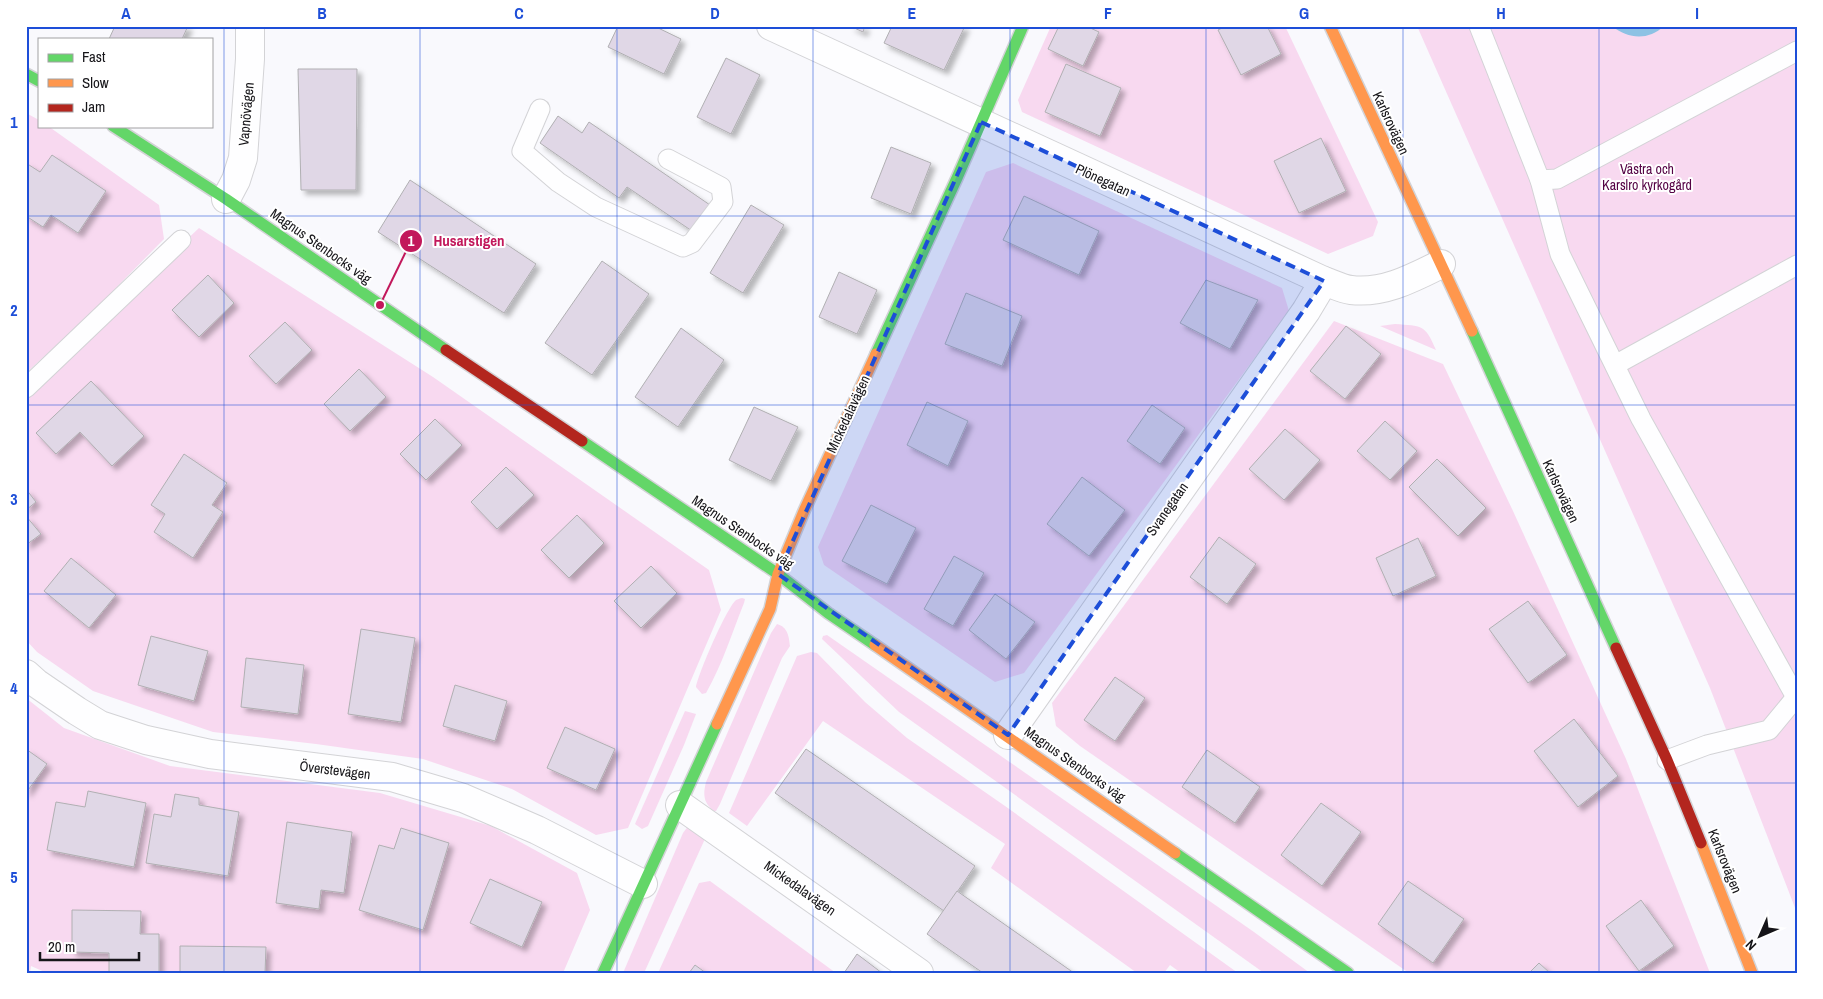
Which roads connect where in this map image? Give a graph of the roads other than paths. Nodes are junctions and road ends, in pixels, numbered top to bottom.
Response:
1 (250, 26) edge
2 (771, 26) edge
3 (1023, 26) edge
4 (1330, 26) edge
5 (1479, 26) edge
6 (1797, 51) edge
7 (26, 74) edge
8 (38, 80) edge
9 (540, 109) dead end
10 (981, 122) junction
11 (116, 128) edge
12 (668, 159) dead end
13 (1540, 180) junction
14 (226, 199) junction
15 (181, 240) dead end
16 (1441, 264) junction
17 (1797, 265) edge
18 (1324, 281) junction
19 (1615, 365) junction
20 (26, 388) edge
21 (778, 574) junction
22 (26, 674) edge
23 (1796, 697) edge
24 (1008, 735) junction
25 (1667, 760) junction
26 (680, 805) junction
27 (642, 884) junction
28 (603, 973) edge
29 (919, 973) edge
30 (1348, 973) edge
31 (1752, 973) edge

1 - 14 street, Vapnövägen
2 - 10 street, Plönegatan
3 - 10 street, Mickedalavägen
4 - 16 street, Karlsrovägen
5 - 13 lane
6 - 13 lane
7 - 8 street
9 - 12 lane
10 - 18 street, Plönegatan
10 - 21 street, Mickedalavägen
11 - 14 street, Magnus Stenbocks väg
13 - 19 lane
14 - 21 street, Magnus Stenbocks väg
15 - 20 lane
16 - 18 street, Plönegatan
16 - 25 street, Karlsrovägen
17 - 19 lane
18 - 24 street, Svanegatan
19 - 23 lane
21 - 24 street, Magnus Stenbocks väg
21 - 26 street, Mickedalavägen
22 - 27 street, Överstevägen
23 - 25 lane
24 - 30 street, Magnus Stenbocks väg
25 - 31 street, Karlsrovägen
26 - 27 street, Mickedalavägen
26 - 29 street, Mickedalavägen
27 - 28 street, Mickedalavägen

